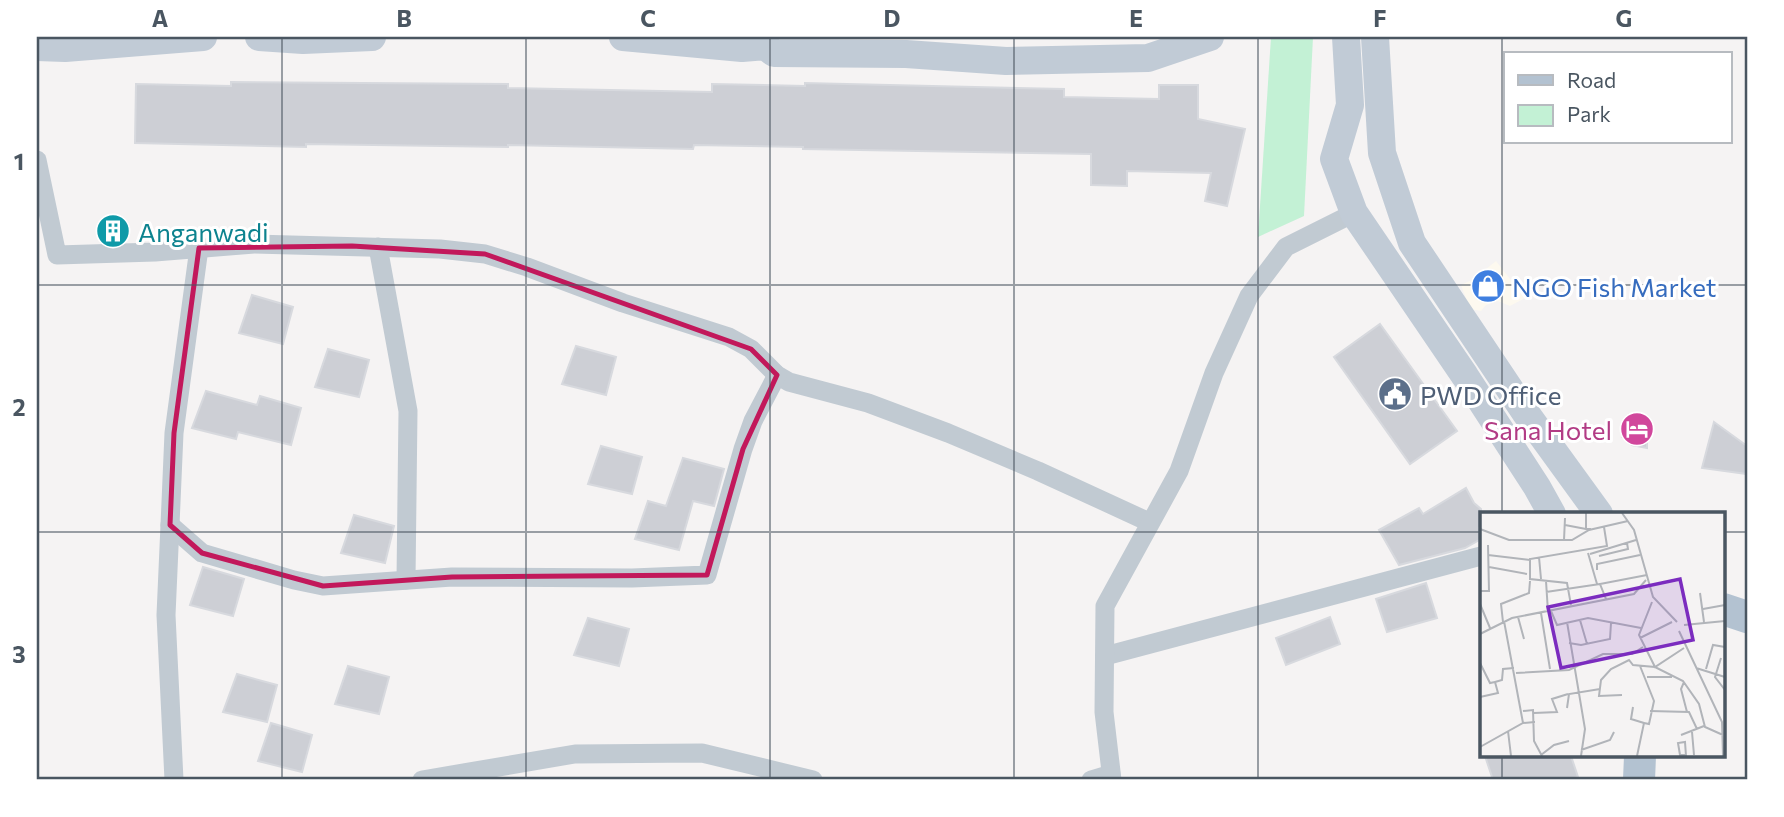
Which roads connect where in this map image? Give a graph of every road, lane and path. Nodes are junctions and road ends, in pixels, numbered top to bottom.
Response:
1 (202, 37) edge
2 (259, 37) edge
3 (372, 37) edge
4 (623, 37) edge
5 (1210, 37) edge
6 (1346, 37) edge
7 (1375, 37) edge
8 (303, 38) edge
9 (765, 42) edge
10 (37, 47) edge
11 (37, 160) edge
12 (1354, 213) junction
13 (378, 247) junction
14 (199, 248) junction
15 (777, 375) junction
16 (1551, 512) edge
17 (1598, 512) edge
18 (1149, 522) junction
19 (170, 525) junction
20 (1480, 556) edge
21 (406, 580) junction
22 (1724, 609) edge
23 (1747, 617) edge
24 (1105, 656) junction
25 (1640, 758) edge
26 (1112, 777) edge
27 (174, 780) edge
28 (422, 780) edge
29 (813, 780) edge
30 (1091, 780) edge
31 (1639, 780) edge

1 - 10 main road
2 - 8 main road
3 - 8 main road
4 - 9 main road
5 - 9 main road
6 - 12 main road
7 - 17 main road
11 - 14 street
12 - 16 main road
12 - 18 street
13 - 14 street
13 - 15 street
13 - 21 street
14 - 19 street
15 - 18 street
15 - 21 street
18 - 24 street
19 - 21 street
19 - 27 street
20 - 24 street
22 - 23 main road
24 - 26 street
25 - 31 main road
26 - 30 street
28 - 29 street

